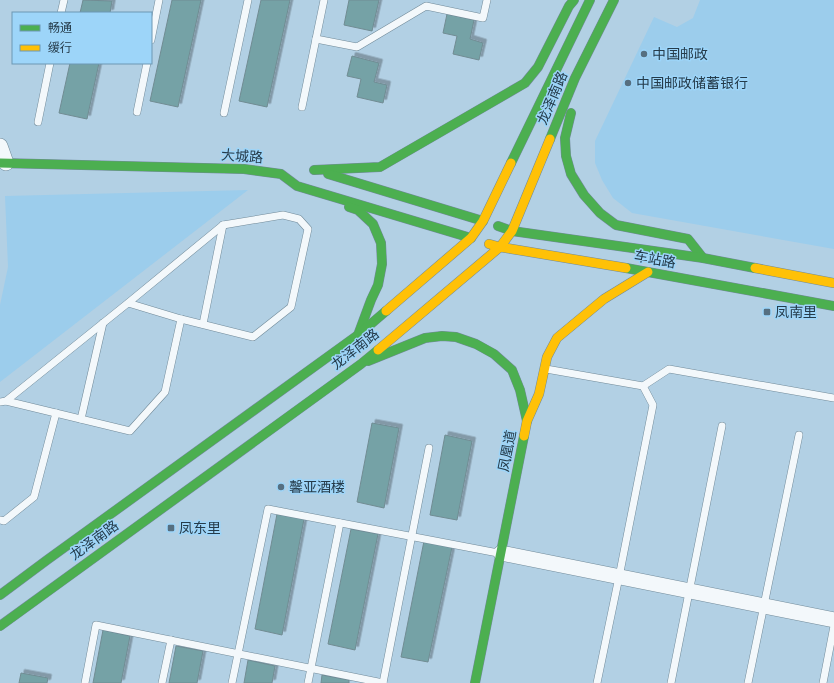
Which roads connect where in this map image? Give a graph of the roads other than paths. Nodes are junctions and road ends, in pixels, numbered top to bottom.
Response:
1 (64, 0) edge
2 (159, 0) edge
3 (248, 0) edge
4 (324, 0) edge
5 (487, 0) edge
6 (574, 0) edge
7 (590, 0) edge
8 (614, 0) edge
9 (61, 12) edge
10 (152, 35) edge
11 (316, 39) junction
12 (50, 64) edge
13 (147, 64) edge
14 (575, 78) junction
15 (302, 107) dead end
16 (137, 112) dead end
17 (224, 113) dead end
18 (38, 122) dead end
19 (0, 146) edge
20 (3, 163) edge
21 (294, 172) dead end
22 (281, 174) junction
23 (297, 186) junction
24 (484, 221) junction
25 (223, 225) junction
26 (512, 231) junction
27 (471, 238) junction
28 (500, 248) junction
29 (703, 258) junction
30 (648, 272) junction
31 (834, 282) edge
32 (128, 303) junction
33 (834, 306) edge
34 (181, 319) junction
35 (103, 323) junction
36 (203, 324) junction
37 (358, 335) junction
38 (361, 364) junction
39 (545, 368) junction
40 (643, 386) junction
41 (834, 398) edge
42 (3, 402) edge
43 (56, 413) junction
44 (81, 419) junction
45 (527, 421) junction
46 (722, 426) dead end
47 (799, 435) dead end
48 (429, 448) dead end
49 (0, 520) edge
50 (340, 523) junction
51 (412, 537) junction
52 (501, 553) junction
53 (619, 577) junction
54 (689, 591) junction
55 (0, 596) edge
56 (764, 605) junction
57 (834, 620) edge
58 (0, 626) edge
59 (834, 626) edge
60 (171, 640) junction
61 (238, 654) junction
62 (311, 668) junction
63 (84, 683) edge
64 (162, 683) edge
65 (232, 683) edge
66 (308, 683) edge
67 (383, 683) edge
68 (475, 683) edge
69 (597, 683) edge
70 (671, 683) edge
71 (748, 683) edge
72 (823, 683) edge

1 - 9 lane
2 - 10 lane
3 - 17 lane
4 - 11 lane
5 - 11 lane
6 - 24 main road, 车站路
7 - 24 main road, 龙泽南路
8 - 14 main road, 龙泽南路
11 - 15 lane
12 - 18 lane
13 - 16 lane
14 - 26 main road, 龙泽南路
14 - 29 main road
19 - 20 street
20 - 22 main road, 大城路
21 - 22 main road
22 - 23 main road, 大城路
23 - 27 main road, 大城路
23 - 37 main road
24 - 26 main road, 车站路
24 - 27 main road, 龙泽南路
25 - 32 lane
25 - 36 lane
25 - 36 lane
26 - 28 main road, 龙泽南路
26 - 29 main road, 车站路
27 - 28 main road, 车站路
27 - 37 main road, 龙泽南路
28 - 30 main road, 车站路
28 - 38 main road, 龙泽南路
29 - 31 main road, 车站路
30 - 33 main road, 车站路
30 - 39 main road, 凤凰道
32 - 34 lane
32 - 35 lane
34 - 36 lane
34 - 44 lane
35 - 42 lane
35 - 44 lane
37 - 55 main road, 龙泽南路
38 - 45 main road
38 - 58 main road, 龙泽南路
39 - 40 lane
39 - 45 main road, 凤凰道
40 - 41 lane
40 - 53 lane
42 - 43 lane
43 - 44 lane
43 - 49 lane
45 - 52 main road, 凤凰道
46 - 54 lane
47 - 56 lane
48 - 51 lane
50 - 51 lane
50 - 61 lane
50 - 62 lane
51 - 52 lane
51 - 67 lane
52 - 53 street
52 - 68 main road, 凤凰道
53 - 54 street
53 - 69 lane
54 - 56 street
54 - 70 lane
56 - 57 street
56 - 71 lane
59 - 72 lane
60 - 61 lane
60 - 63 lane
60 - 64 lane
61 - 62 lane
61 - 65 lane
62 - 66 lane
62 - 67 lane

